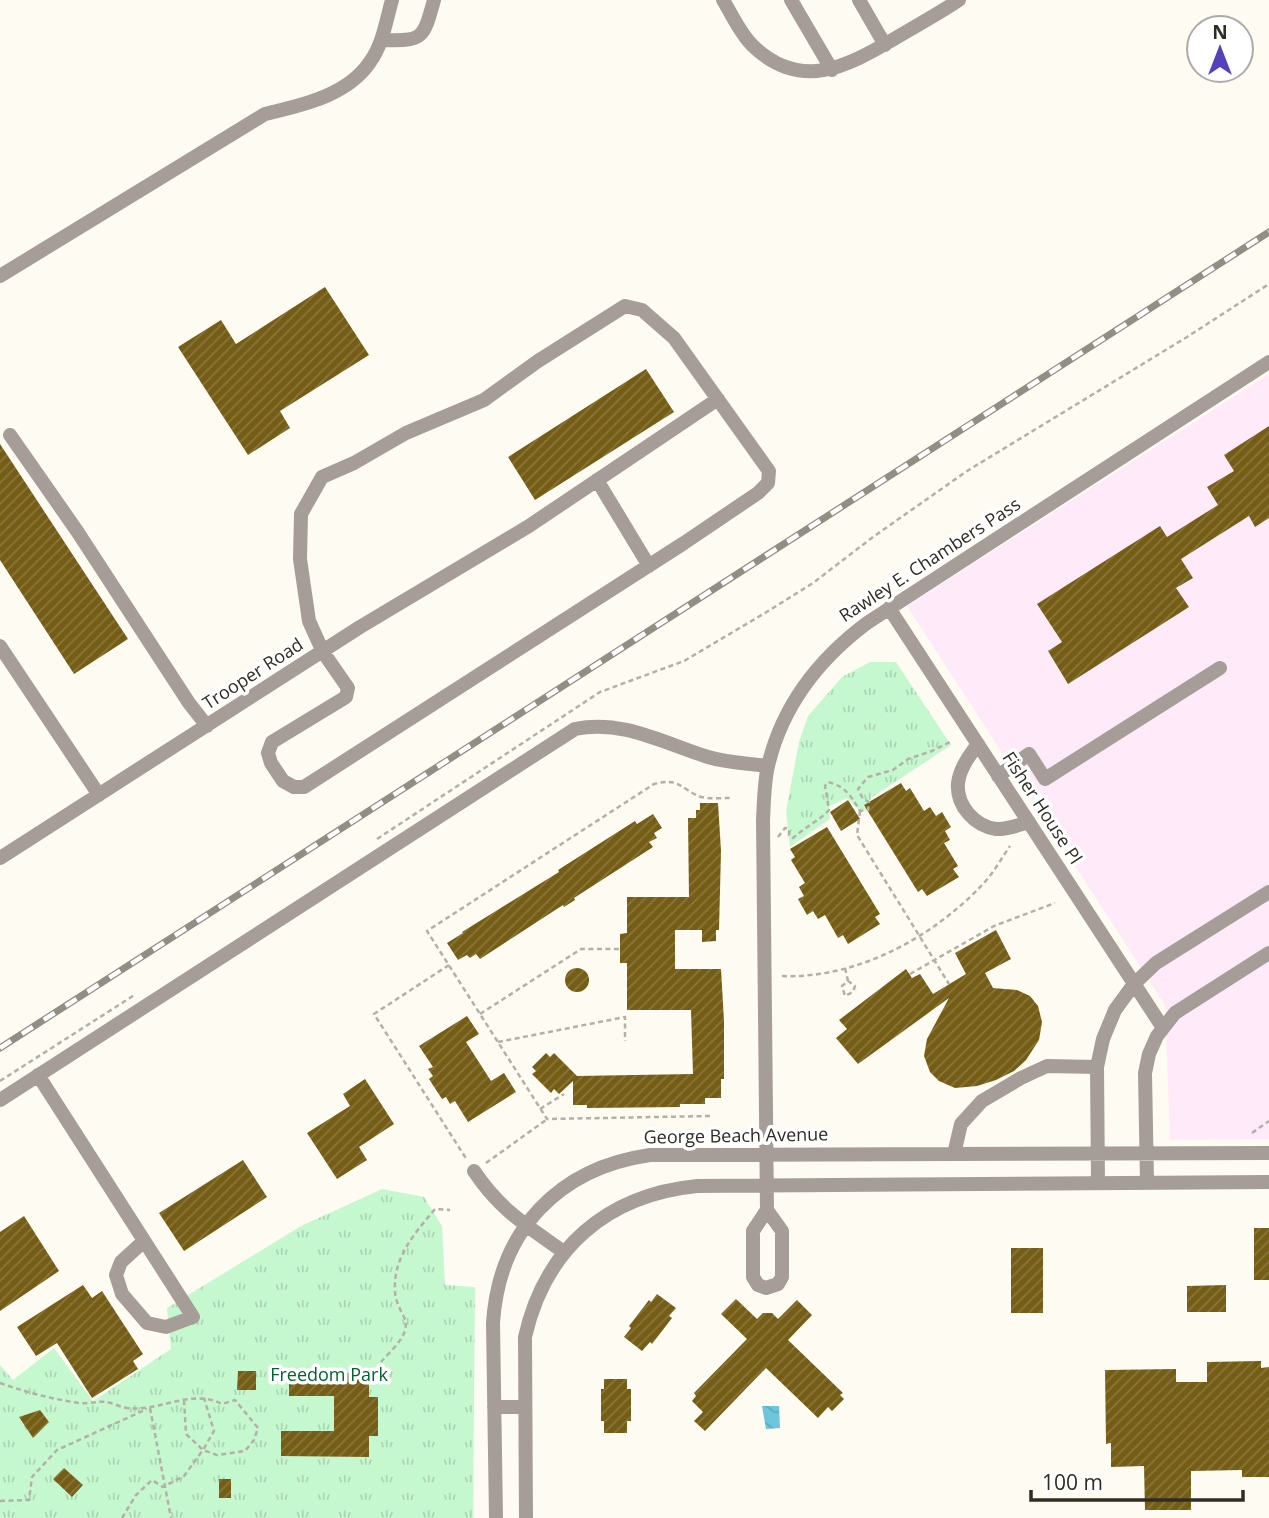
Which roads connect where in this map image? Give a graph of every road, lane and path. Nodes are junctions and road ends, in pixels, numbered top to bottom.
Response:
1 (392, 0) edge
2 (434, 0) edge
3 (723, 0) edge
4 (791, 0) edge
5 (859, 0) edge
6 (930, 0) edge
7 (959, 0) edge
8 (938, 14) junction
9 (381, 40) junction
10 (885, 45) junction
11 (832, 70) junction
12 (0, 276) edge
13 (1269, 284) edge
14 (1269, 362) edge
15 (718, 400) junction
16 (10, 435) dead end
17 (597, 480) junction
18 (649, 566) junction
19 (889, 608) junction
20 (0, 646) edge
21 (323, 652) junction
22 (1220, 668) dead end
23 (207, 726) junction
24 (952, 741) dead end
25 (978, 744) junction
26 (768, 766) junction
27 (999, 776) junction
28 (99, 795) junction
29 (730, 798) dead end
30 (860, 811) junction
31 (1029, 822) junction
32 (778, 837) dead end
33 (374, 841) dead end
34 (1010, 846) dead end
35 (0, 858) edge
36 (1269, 892) edge
37 (1055, 903) dead end
38 (919, 937) junction
39 (620, 949) dead end
40 (1269, 953) edge
41 (934, 961) junction
42 (449, 965) junction
43 (845, 968) junction
44 (910, 974) dead end
45 (782, 976) dead end
46 (848, 981) dead end
47 (949, 984) dead end
48 (1134, 984) junction
49 (144, 989) dead end
50 (480, 1014) junction
51 (1163, 1028) junction
52 (625, 1041) dead end
53 (498, 1042) junction
54 (1097, 1067) junction
55 (38, 1075) junction
56 (0, 1081) edge
57 (564, 1094) dead end
58 (0, 1100) edge
59 (541, 1109) junction
60 (710, 1116) dead end
61 (547, 1119) junction
62 (1269, 1121) edge
63 (1252, 1133) dead end
64 (1269, 1153) edge
65 (767, 1154) junction
66 (954, 1154) junction
67 (1146, 1154) junction
68 (1097, 1155) junction
69 (474, 1171) junction
70 (1269, 1182) edge
71 (1098, 1183) junction
72 (1147, 1183) junction
73 (767, 1186) junction
74 (450, 1210) dead end
75 (767, 1210) junction
76 (525, 1224) junction
77 (144, 1241) junction
78 (564, 1252) junction
79 (381, 1362) dead end
80 (0, 1383) edge
81 (204, 1398) junction
82 (184, 1400) junction
83 (494, 1407) junction
84 (525, 1407) junction
85 (150, 1408) junction
86 (203, 1450) junction
87 (163, 1487) junction
88 (0, 1500) edge
89 (527, 1516) edge
90 (122, 1518) edge
91 (171, 1518) edge
92 (496, 1518) edge

1 - 9 street
2 - 9 street
3 - 11 street
4 - 11 street
5 - 10 street
6 - 8 street
7 - 8 street
8 - 10 street
9 - 12 street
10 - 11 street
13 - 33 path
14 - 19 street, Rawley E. Chambers Pass
15 - 17 street, Trooper Road
15 - 18 street
15 - 21 street
16 - 23 street
17 - 18 street
17 - 21 street, Trooper Road
18 - 21 street
19 - 25 street, Fisher House Pl
19 - 26 street, Rawley E. Chambers Pass
20 - 28 street
21 - 23 street, Trooper Road
22 - 27 street
23 - 28 street, Trooper Road
24 - 30 path
25 - 27 street, Fisher House Pl
25 - 31 street
26 - 55 street
26 - 65 street, Rawley E. Chambers Pass
27 - 31 street, Fisher House Pl
28 - 35 street, Trooper Road
29 - 42 path
30 - 32 path
30 - 38 path
31 - 48 street, Fisher House Pl
34 - 38 path
36 - 48 street
37 - 41 path
38 - 41 path
38 - 43 path
39 - 50 path
40 - 51 street
41 - 44 path
41 - 47 path
42 - 50 path
42 - 69 path
43 - 45 path
43 - 46 path
48 - 51 street, Fisher House Pl
48 - 54 street
49 - 56 path
50 - 53 path
51 - 67 street
52 - 53 path
53 - 59 path
54 - 66 street
54 - 68 street
55 - 58 street
55 - 77 street
57 - 59 path
59 - 61 path
60 - 61 path
61 - 69 path
62 - 63 path
64 - 67 street, George Beach Avenue
65 - 66 street, George Beach Avenue
65 - 73 street, Rawley E. Chambers Pass
65 - 76 street, George Beach Avenue
66 - 68 street, George Beach Avenue
67 - 68 street, George Beach Avenue
67 - 72 street
68 - 71 street
69 - 76 street
70 - 72 street
71 - 72 street
71 - 73 street
73 - 75 street, Rawley E. Chambers Pass
73 - 78 street
74 - 79 path
75 - 75 street
76 - 78 street
76 - 83 street, George Beach Avenue
77 - 77 street
78 - 84 street
80 - 85 path
81 - 82 path
81 - 86 path
81 - 86 path
82 - 85 path
82 - 86 path
83 - 84 street
83 - 92 street, George Beach Avenue
84 - 89 street
85 - 87 path
85 - 88 path
86 - 87 path
87 - 90 path
87 - 91 path

